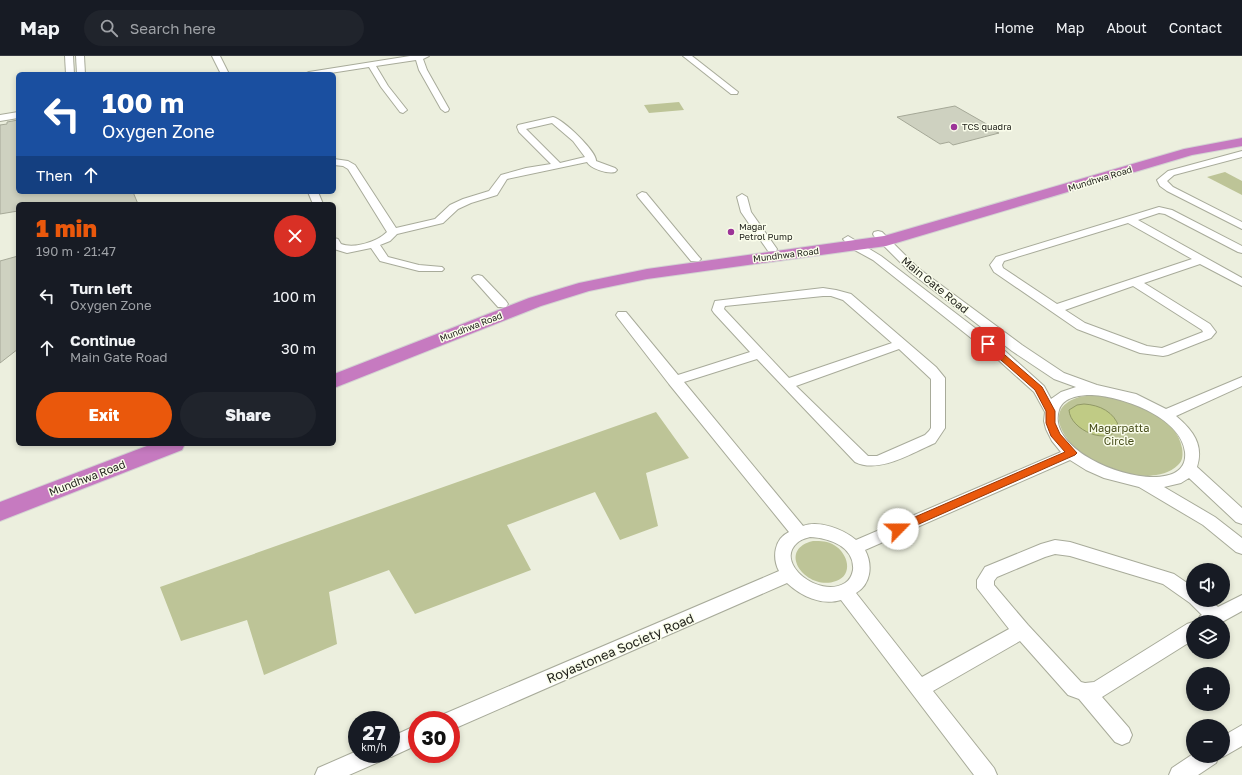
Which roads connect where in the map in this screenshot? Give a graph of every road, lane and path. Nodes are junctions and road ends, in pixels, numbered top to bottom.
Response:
1 (69, 56) edge
2 (80, 56) edge
3 (216, 56) edge
4 (687, 56) edge
5 (422, 57) edge
6 (372, 65) junction
7 (70, 72) edge
8 (81, 72) edge
9 (224, 72) edge
10 (323, 72) edge
11 (734, 92) dead end
12 (445, 109) dead end
13 (403, 110) dead end
14 (16, 115) edge
15 (0, 118) edge
16 (1242, 136) edge
17 (1242, 142) edge
18 (1242, 154) edge
19 (592, 158) junction
20 (336, 162) edge
21 (558, 166) junction
22 (612, 170) dead end
23 (642, 195) dead end
24 (742, 197) dead end
25 (1129, 219) junction
26 (1242, 226) edge
27 (393, 232) junction
28 (882, 238) junction
29 (852, 243) junction
30 (374, 244) junction
31 (336, 246) edge
32 (772, 249) junction
33 (1242, 250) edge
34 (695, 259) junction
35 (1200, 260) junction
36 (438, 269) dead end
37 (478, 278) dead end
38 (1134, 282) junction
39 (1242, 283) edge
40 (502, 304) junction
41 (1055, 309) junction
42 (622, 315) dead end
43 (901, 344) junction
44 (759, 354) junction
45 (336, 368) edge
46 (336, 380) edge
47 (674, 381) junction
48 (1242, 381) edge
49 (787, 384) junction
50 (1098, 390) junction
51 (1051, 411) junction
52 (1166, 415) junction
53 (135, 446) edge
54 (169, 446) edge
55 (1072, 453) junction
56 (1189, 469) junction
57 (1144, 483) junction
58 (0, 499) edge
59 (0, 512) edge
60 (1242, 518) edge
61 (799, 533) junction
62 (1242, 547) edge
63 (854, 548) junction
64 (788, 575) junction
65 (845, 592) junction
66 (1186, 592) edge
67 (1242, 602) edge
68 (1218, 615) edge
69 (1022, 631) junction
70 (1186, 634) edge
71 (920, 688) junction
72 (1085, 692) junction
73 (460, 717) edge
74 (1122, 735) dead end
75 (1242, 735) edge
76 (1230, 743) edge
77 (353, 763) edge
78 (1198, 763) edge
79 (325, 775) edge
80 (987, 775) edge
81 (1179, 775) edge

1 - 7 street
2 - 8 street
3 - 9 street
4 - 11 street
5 - 6 street
5 - 12 street
6 - 10 street
6 - 13 street
14 - 15 street
16 - 28 highway, Mundhwa Road
17 - 28 highway, Mundhwa Road
18 - 26 street
19 - 21 street
19 - 21 street
19 - 22 street
20 - 27 street
21 - 27 street
23 - 34 street
24 - 32 street
25 - 33 street
25 - 35 street
25 - 41 street
27 - 30 street
28 - 29 highway, Mundhwa Road
28 - 50 street, Main Gate Road
29 - 32 highway, Mundhwa Road
29 - 46 highway, Mundhwa Road
29 - 51 street, Main Gate Road
30 - 31 street
30 - 36 street
32 - 34 highway, Mundhwa Road
34 - 40 highway, Mundhwa Road
35 - 38 street
35 - 39 street
37 - 40 street
38 - 41 street
38 - 41 street
40 - 45 highway, Mundhwa Road
42 - 47 street
43 - 44 street
43 - 49 street
43 - 49 street
44 - 47 street
44 - 49 street
47 - 61 street
48 - 52 street
50 - 51 street
50 - 52 street
51 - 55 street
52 - 56 street
53 - 58 highway, Mundhwa Road
54 - 59 highway, Mundhwa Road
55 - 57 street
55 - 63 street
56 - 57 street
56 - 60 street
57 - 62 street
61 - 63 street
61 - 64 street
63 - 65 street
64 - 65 street
64 - 73 street, Royastonea Society Road
65 - 71 street
66 - 69 street
67 - 68 street
69 - 71 street
69 - 72 street
70 - 72 street
71 - 80 street
72 - 74 street
75 - 76 street
77 - 79 street
78 - 81 street

